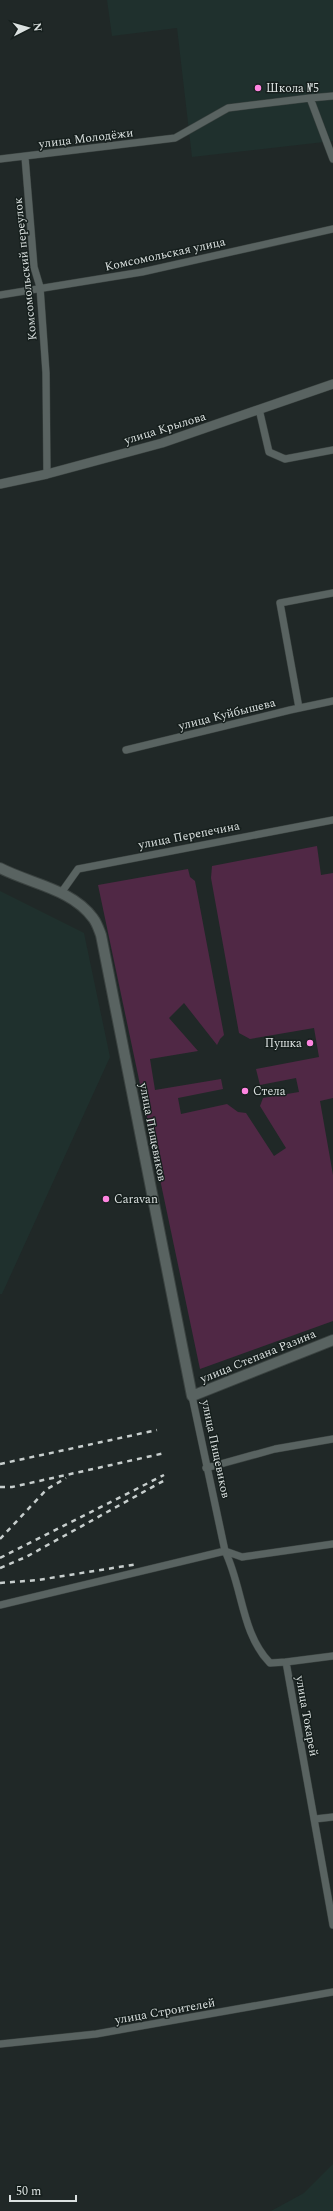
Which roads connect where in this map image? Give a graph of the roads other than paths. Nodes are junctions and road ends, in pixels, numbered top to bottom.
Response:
1 (333, 96) edge
2 (310, 98) junction
3 (25, 157) junction
4 (0, 159) edge
5 (333, 159) edge
6 (333, 229) edge
7 (40, 287) junction
8 (0, 295) edge
9 (333, 384) edge
10 (259, 409) junction
11 (333, 450) edge
12 (47, 474) junction
13 (0, 484) edge
14 (333, 593) edge
15 (333, 701) edge
16 (299, 708) junction
17 (126, 750) dead end
18 (333, 820) edge
19 (0, 868) edge
20 (61, 893) junction
21 (333, 1340) edge
22 (192, 1396) junction
23 (333, 1439) edge
24 (206, 1468) junction
25 (333, 1544) edge
26 (225, 1550) junction
27 (0, 1605) edge
28 (333, 1656) edge
29 (286, 1662) junction
30 (333, 1817) edge
31 (315, 1819) junction
32 (333, 1925) edge
33 (333, 1992) edge
34 (0, 2044) edge

1 - 2 street
2 - 3 street, улица Молодёжи
2 - 5 street
3 - 4 street, улица Молодёжи
3 - 7 street, Комсомольский переулок
6 - 7 street, Комсомольская улица
7 - 8 street, Комсомольская улица
7 - 12 street, Комсомольский переулок
9 - 10 street, улица Крылова
10 - 11 street
10 - 12 street, улица Крылова
12 - 13 street, улица Крылова
14 - 16 street
15 - 16 street, улица Куйбышева
16 - 17 street, улица Куйбышева
18 - 20 street, улица Перепечина
19 - 20 main road, улица Пищевиков
20 - 22 main road, улица Пищевиков
21 - 22 main road, улица Степана Разина
22 - 24 street, улица Пищевиков
23 - 24 street
24 - 26 street, улица Пищевиков
25 - 26 street
26 - 27 street
26 - 29 street, улица Пищевиков
28 - 29 street, улица Токарей
29 - 31 street, улица Токарей
30 - 31 street
31 - 32 street, улица Токарей
33 - 34 street, улица Строителей

